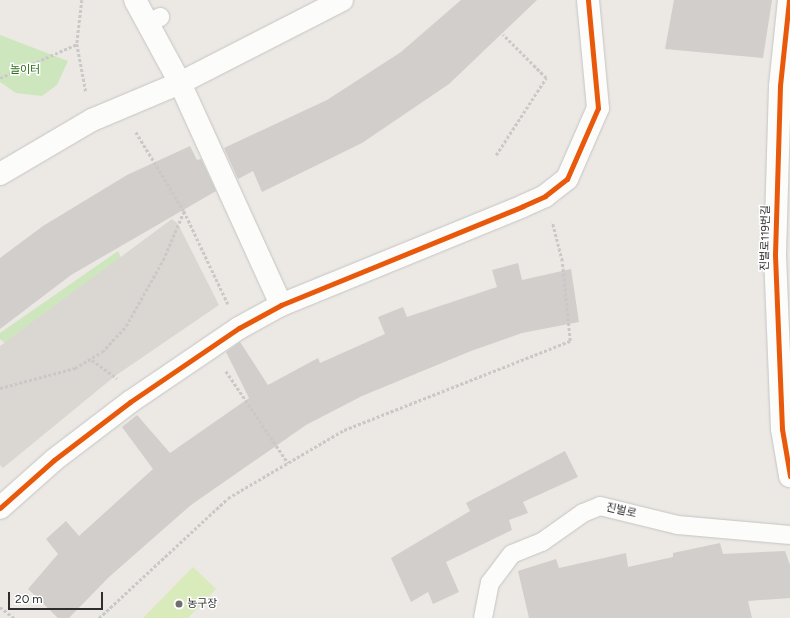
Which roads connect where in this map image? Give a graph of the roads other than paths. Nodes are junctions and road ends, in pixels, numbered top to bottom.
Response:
1 (135, 0) edge
2 (342, 0) edge
3 (588, 0) edge
4 (789, 0) edge
5 (180, 83) junction
6 (0, 174) edge
7 (282, 305) junction
8 (790, 476) edge
9 (0, 508) edge
10 (790, 535) edge
11 (483, 618) edge

1 - 5 street
2 - 5 street
3 - 7 street
4 - 8 street, 진벌로119번길
5 - 6 street
5 - 7 street
7 - 9 street
10 - 11 lane, 진벌로

